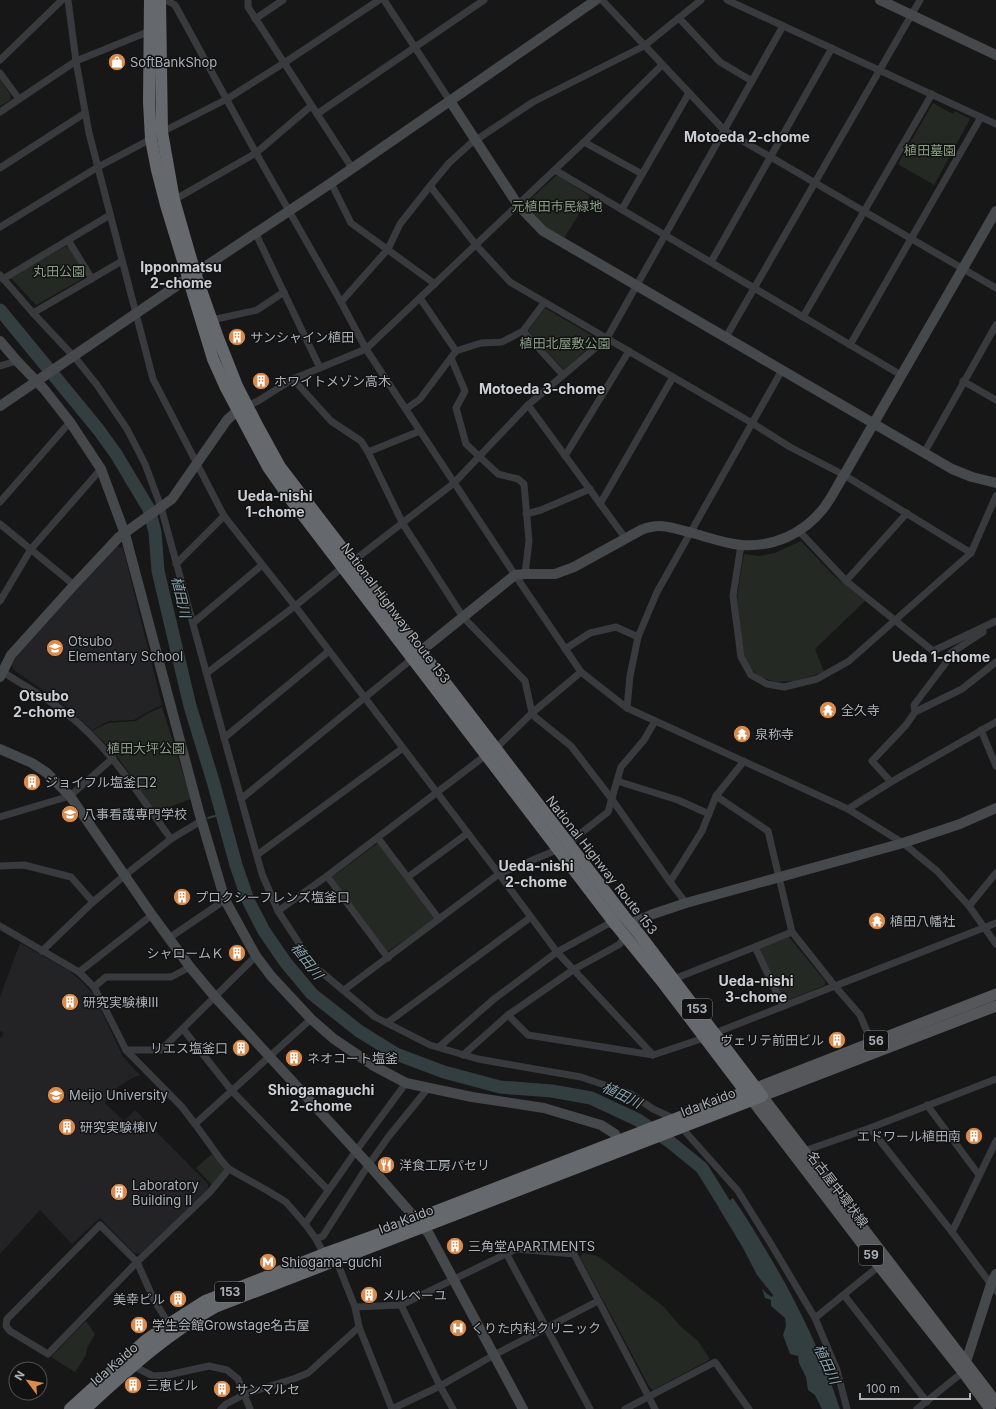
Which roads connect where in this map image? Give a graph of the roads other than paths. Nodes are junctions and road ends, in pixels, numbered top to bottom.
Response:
1 (62, 0) edge
2 (68, 0) edge
3 (150, 0) edge
4 (160, 0) edge
5 (166, 0) edge
6 (181, 0) edge
7 (248, 0) edge
8 (283, 0) edge
9 (379, 0) edge
10 (384, 0) edge
11 (484, 0) edge
12 (596, 0) edge
13 (602, 0) edge
14 (702, 0) edge
15 (727, 0) edge
16 (880, 0) edge
17 (920, 0) edge
18 (175, 5) junction
19 (912, 15) junction
20 (679, 18) junction
21 (255, 19) junction
22 (783, 26) junction
23 (150, 31) junction
24 (644, 46) junction
25 (415, 47) junction
26 (832, 48) junction
27 (996, 55) edge
28 (0, 60) edge
29 (76, 61) junction
30 (284, 63) junction
31 (662, 65) junction
32 (880, 70) junction
33 (0, 73) edge
34 (752, 81) junction
35 (688, 93) junction
36 (932, 94) junction
37 (19, 99) junction
38 (227, 99) junction
39 (450, 101) junction
40 (311, 106) junction
41 (0, 112) edge
42 (85, 113) junction
43 (317, 114) junction
44 (981, 117) junction
45 (996, 124) edge
46 (724, 130) junction
47 (162, 132) junction
48 (151, 139) junction
49 (476, 141) junction
50 (584, 142) junction
51 (256, 153) junction
52 (770, 157) junction
53 (98, 167) junction
54 (0, 168) edge
55 (352, 168) junction
56 (555, 170) junction
57 (642, 174) junction
58 (331, 183) junction
59 (815, 183) junction
60 (430, 186) junction
61 (174, 200) junction
62 (518, 205) junction
63 (622, 209) junction
64 (290, 211) junction
65 (864, 211) junction
66 (996, 211) edge
67 (110, 215) junction
68 (0, 227) edge
69 (255, 232) junction
70 (665, 235) junction
71 (911, 239) junction
72 (68, 240) junction
73 (476, 245) junction
74 (388, 249) junction
75 (122, 261) junction
76 (711, 262) junction
77 (963, 268) junction
78 (192, 275) junction
79 (2, 277) edge
80 (92, 279) junction
81 (435, 284) junction
82 (637, 286) junction
83 (754, 288) junction
84 (996, 288) edge
85 (284, 292) junction
86 (420, 298) junction
87 (341, 302) junction
88 (544, 302) junction
89 (32, 313) junction
90 (136, 313) junction
91 (803, 317) junction
92 (212, 320) junction
93 (996, 325) edge
94 (523, 331) junction
95 (726, 337) junction
96 (607, 338) junction
97 (0, 341) edge
98 (850, 345) junction
99 (366, 349) junction
100 (456, 351) junction
101 (629, 351) junction
102 (71, 357) junction
103 (451, 358) junction
104 (17, 361) junction
105 (0, 366) edge
106 (320, 368) junction
107 (782, 370) junction
108 (563, 375) junction
109 (902, 375) junction
110 (673, 377) junction
111 (293, 379) junction
112 (39, 380) junction
113 (963, 381) junction
114 (996, 400) edge
115 (528, 405) junction
116 (0, 406) edge
117 (242, 408) junction
118 (406, 409) junction
119 (70, 422) junction
120 (752, 423) junction
121 (874, 423) junction
122 (420, 431) junction
123 (368, 452) junction
124 (924, 453) junction
125 (479, 456) junction
126 (566, 456) junction
127 (197, 465) junction
128 (101, 469) junction
129 (844, 475) junction
130 (454, 483) junction
131 (996, 484) edge
132 (590, 490) junction
133 (996, 496) edge
134 (0, 502) edge
135 (600, 504) junction
136 (161, 507) junction
137 (907, 513) junction
138 (526, 514) junction
139 (224, 516) junction
140 (0, 524) edge
141 (403, 524) junction
142 (799, 531) junction
143 (127, 533) junction
144 (690, 533) junction
145 (626, 539) junction
146 (741, 544) junction
147 (31, 549) junction
148 (971, 553) junction
149 (176, 564) junction
150 (262, 564) junction
151 (347, 565) junction
152 (520, 574) junction
153 (846, 581) junction
154 (74, 585) junction
155 (0, 601) edge
156 (295, 606) junction
157 (463, 616) junction
158 (895, 620) junction
159 (996, 622) edge
160 (193, 623) junction
161 (638, 637) junction
162 (566, 649) junction
163 (329, 651) junction
164 (417, 655) junction
165 (996, 662) edge
166 (580, 672) junction
167 (1, 673) edge
168 (207, 673) junction
169 (364, 698) junction
170 (627, 708) junction
171 (915, 712) junction
172 (532, 713) junction
173 (655, 721) junction
174 (996, 722) edge
175 (981, 730) junction
176 (224, 738) junction
177 (403, 748) junction
178 (0, 749) edge
179 (491, 752) junction
180 (113, 758) junction
181 (744, 761) junction
182 (996, 766) edge
183 (617, 782) junction
184 (891, 782) junction
185 (436, 793) junction
186 (70, 796) junction
187 (716, 796) junction
188 (241, 798) junction
189 (611, 798) junction
190 (996, 808) edge
191 (848, 809) junction
192 (709, 814) junction
193 (0, 817) edge
194 (201, 821) junction
195 (468, 834) junction
196 (378, 838) junction
197 (171, 839) junction
198 (903, 843) junction
199 (563, 846) junction
200 (257, 856) junction
201 (0, 866) edge
202 (996, 873) edge
203 (500, 874) junction
204 (125, 875) junction
205 (327, 876) junction
206 (780, 876) junction
207 (408, 877) junction
208 (670, 882) junction
209 (225, 900) junction
210 (93, 902) junction
211 (686, 903) junction
212 (969, 906) junction
213 (278, 911) junction
214 (152, 915) junction
215 (531, 916) junction
216 (439, 919) junction
217 (996, 923) edge
218 (616, 925) junction
219 (0, 926) edge
220 (983, 928) junction
221 (627, 929) junction
222 (792, 932) junction
223 (169, 938) junction
224 (996, 944) edge
225 (755, 947) junction
226 (42, 951) junction
227 (557, 952) junction
228 (256, 956) junction
229 (388, 958) junction
230 (190, 967) junction
231 (573, 970) junction
232 (79, 972) junction
233 (674, 979) junction
234 (834, 985) junction
235 (94, 987) junction
236 (344, 990) junction
237 (996, 994) edge
238 (215, 997) junction
239 (783, 1006) junction
240 (996, 1006) edge
241 (508, 1015) junction
242 (311, 1019) junction
243 (387, 1023) junction
244 (183, 1029) junction
245 (710, 1036) junction
246 (872, 1042) junction
247 (439, 1048) junction
248 (126, 1050) junction
249 (463, 1055) junction
250 (654, 1055) junction
251 (270, 1056) junction
252 (996, 1079) edge
253 (406, 1083) junction
254 (429, 1088) junction
255 (232, 1090) junction
256 (754, 1094) junction
257 (927, 1105) junction
258 (195, 1124) junction
259 (673, 1125) junction
260 (870, 1128) junction
261 (626, 1141) junction
262 (996, 1141) edge
263 (356, 1151) junction
264 (804, 1151) junction
265 (369, 1165) junction
266 (229, 1169) junction
267 (979, 1175) junction
268 (328, 1190) junction
269 (419, 1223) junction
270 (305, 1224) junction
271 (952, 1232) junction
272 (316, 1239) junction
273 (506, 1253) junction
274 (324, 1254) junction
275 (335, 1261) junction
276 (137, 1262) junction
277 (879, 1266) junction
278 (996, 1274) edge
279 (453, 1279) junction
280 (994, 1287) edge
281 (844, 1295) junction
282 (598, 1301) junction
283 (401, 1305) junction
284 (356, 1307) junction
285 (815, 1318) junction
286 (169, 1324) junction
287 (359, 1327) junction
288 (547, 1328) junction
289 (494, 1355) junction
290 (134, 1364) junction
291 (965, 1367) junction
292 (440, 1386) junction
293 (244, 1394) junction
294 (649, 1397) junction
295 (927, 1402) junction
296 (996, 1402) edge
297 (70, 1409) edge
298 (84, 1409) edge
299 (221, 1409) edge
300 (250, 1409) edge
301 (392, 1409) edge
302 (453, 1409) edge
303 (523, 1409) edge
304 (590, 1409) edge
305 (625, 1409) edge
306 (655, 1409) edge
307 (750, 1409) edge
308 (847, 1409) edge
309 (917, 1409) edge
310 (990, 1409) edge

1 - 28 street
2 - 29 street
3 - 23 highway, National Highway Route 153 / 153
4 - 47 highway, National Highway Route 153 / 153
5 - 18 street
6 - 18 street
7 - 21 street
8 - 21 street
9 - 30 street
10 - 25 street
11 - 25 street
12 - 39 street
13 - 24 street
14 - 20 street
15 - 22 street
16 - 19 street
17 - 19 street
18 - 38 street
19 - 27 street
19 - 32 street
20 - 24 street
20 - 34 street
21 - 30 street
22 - 26 street
22 - 34 street
23 - 29 street
23 - 48 highway, National Highway Route 153 / 153
24 - 31 street
24 - 49 street
25 - 39 street
25 - 43 street
26 - 32 street
26 - 52 street
29 - 37 street
29 - 42 street
30 - 38 street
30 - 40 street
31 - 35 street
31 - 50 street
32 - 36 street
32 - 59 street
33 - 37 street
34 - 46 street
35 - 46 street
35 - 57 street
36 - 44 street
36 - 65 street
37 - 41 street
38 - 47 street
38 - 51 street
39 - 49 street
39 - 55 street
40 - 43 street
40 - 51 street
42 - 53 street
42 - 54 street
43 - 55 street
44 - 45 street
44 - 71 street
46 - 52 street
46 - 70 street
47 - 61 highway, National Highway Route 153 / 153
48 - 53 street
48 - 78 highway, National Highway Route 153 / 153
49 - 60 street
49 - 62 street
50 - 56 street
50 - 57 street
51 - 61 street
51 - 64 street
52 - 59 street
52 - 76 street
53 - 67 street
53 - 68 street
55 - 58 street
56 - 62 street
56 - 63 street
57 - 63 street
58 - 64 street
58 - 74 street
59 - 65 street
59 - 83 street
60 - 73 street
60 - 74 street
61 - 78 highway, National Highway Route 153 / 153
62 - 73 street
62 - 82 street
63 - 70 street
64 - 69 street
64 - 87 street
65 - 71 street
65 - 91 street
66 - 77 street
67 - 72 street
67 - 75 street
69 - 78 street
69 - 85 street
70 - 76 street
70 - 82 street
71 - 77 street
71 - 98 street
72 - 79 street
72 - 80 street
73 - 81 street
73 - 88 street
74 - 81 street
74 - 87 street
75 - 80 street
75 - 90 street
76 - 83 street
77 - 84 street
77 - 109 street
78 - 90 street
78 - 92 highway, National Highway Route 153 / 153
78 - 117 highway, National Highway Route 153 / 153
79 - 89 street
80 - 89 street
81 - 86 street
82 - 95 street
82 - 96 street
83 - 91 street
83 - 95 street
85 - 92 street
85 - 106 street
86 - 99 street
86 - 100 street
87 - 99 street
88 - 94 street
88 - 96 street
89 - 102 street
90 - 102 street
90 - 127 street
91 - 98 street
92 - 117 highway, National Highway Route 153 / 153
93 - 113 street
94 - 100 street
94 - 108 street
95 - 107 street
96 - 101 street
96 - 108 street
97 - 104 street
98 - 109 street
99 - 106 street
99 - 118 street
100 - 103 street
101 - 110 street
101 - 126 street
102 - 112 street
102 - 136 street
103 - 118 street
103 - 125 street
104 - 105 street
104 - 112 street
106 - 111 street
107 - 120 street
107 - 121 street
108 - 115 street
109 - 121 street
110 - 120 street
110 - 135 street
111 - 117 street
111 - 123 street
112 - 116 street
112 - 119 street
113 - 114 street
113 - 124 street
115 - 125 street
115 - 126 street
117 - 127 street
117 - 151 highway, National Highway Route 153 / 153
118 - 122 street
119 - 128 street
119 - 134 street
120 - 129 street
120 - 144 street
121 - 124 street
121 - 129 street
122 - 123 street
122 - 130 street
123 - 141 street
124 - 131 street
125 - 130 street
125 - 138 street
126 - 132 street
127 - 136 street
127 - 139 street
128 - 143 street
128 - 147 street
129 - 137 street
129 - 142 street
130 - 141 street
130 - 152 street
132 - 135 street
132 - 138 street
133 - 148 street
135 - 145 street
136 - 143 street
136 - 149 street
137 - 148 street
137 - 153 street
138 - 152 street
139 - 149 street
139 - 150 street
140 - 147 street
141 - 151 street
141 - 157 street
142 - 146 street
142 - 153 street
143 - 154 street
143 - 194 street
144 - 145 street
144 - 146 street
144 - 161 street
145 - 152 street
146 - 158 street
147 - 154 street
147 - 155 street
148 - 158 street
149 - 160 street
150 - 156 street
150 - 160 street
151 - 156 street
151 - 164 highway, National Highway Route 153 / 153
152 - 157 street
152 - 162 street
153 - 158 street
154 - 167 street
156 - 163 street
156 - 168 street
157 - 164 street
157 - 172 street
158 - 159 street
159 - 171 street
160 - 168 street
161 - 162 street
161 - 170 street
162 - 166 street
163 - 169 street
163 - 176 street
164 - 169 street
164 - 179 highway, National Highway Route 153 / 153
165 - 171 street
166 - 170 street
166 - 172 street
167 - 180 street
168 - 176 street
169 - 177 street
169 - 188 street
170 - 173 street
171 - 184 street
172 - 179 street
172 - 189 street
173 - 181 street
173 - 183 street
174 - 175 street
175 - 182 street
175 - 184 street
176 - 188 street
177 - 185 street
177 - 200 street
178 - 186 street
179 - 185 street
179 - 199 highway, National Highway Route 153 / 153
180 - 186 street
180 - 197 street
181 - 187 street
181 - 191 street
183 - 189 street
183 - 192 street
184 - 191 street
185 - 195 street
185 - 196 street
186 - 193 street
186 - 204 street
187 - 192 street
187 - 206 street
188 - 200 street
189 - 199 street
189 - 208 street
190 - 198 street
191 - 198 street
192 - 208 street
194 - 197 street
194 - 209 street
195 - 203 street
195 - 207 street
196 - 205 street
196 - 207 street
197 - 204 street
198 - 206 street
198 - 212 street
199 - 203 street
199 - 218 highway, National Highway Route 153 / 153
199 - 221 highway, National Highway Route 153 / 153
200 - 213 street
201 - 210 street
202 - 212 street
203 - 215 street
203 - 216 street
204 - 210 street
204 - 214 street
205 - 213 street
205 - 229 street
206 - 211 street
206 - 222 street
207 - 216 street
208 - 211 street
209 - 223 street
209 - 228 street
210 - 226 street
211 - 221 street
212 - 220 street
213 - 236 street
214 - 223 street
214 - 232 street
215 - 227 street
215 - 243 street
216 - 229 street
217 - 220 street
218 - 221 highway, National Highway Route 153 / 153
218 - 227 street
219 - 226 street
220 - 224 street
220 - 234 street
221 - 231 street
221 - 233 highway, National Highway Route 153 / 153
221 - 245 highway, National Highway Route 153 / 153
222 - 225 street
222 - 234 street
223 - 230 street
225 - 233 street
225 - 239 street
226 - 232 street
227 - 231 street
227 - 247 street
228 - 238 street
228 - 242 street
229 - 236 street
230 - 235 street
230 - 238 street
231 - 241 street
231 - 250 street
232 - 235 street
233 - 245 highway, National Highway Route 153 / 153
234 - 239 street
234 - 246 street
235 - 248 street
236 - 243 street
237 - 246 main road, 56
238 - 244 street
238 - 251 street
239 - 245 street
240 - 256 main road, 56
241 - 249 street
241 - 250 street
242 - 251 street
242 - 253 street
243 - 247 street
244 - 248 street
244 - 255 street
245 - 250 street
245 - 256 highway, National Highway Route 153 / 153
246 - 256 main road, 56
247 - 249 street
248 - 258 street
249 - 259 street
251 - 255 street
251 - 263 street
252 - 257 street
253 - 254 street
253 - 263 street
254 - 261 street
254 - 265 street
255 - 258 street
255 - 268 street
256 - 259 highway, Ida Kaido / 153
256 - 264 main road, 名古屋中環状線 / 59
256 - 277 main road, 名古屋中環状線 / 59
257 - 260 street
257 - 267 street
258 - 266 street
259 - 261 highway, Ida Kaido / 153
259 - 285 street
260 - 264 street
260 - 271 street
261 - 269 highway, Ida Kaido / 153
261 - 269 highway, Ida Kaido / 153
262 - 267 street
263 - 265 street
263 - 268 street
264 - 291 main road, 名古屋中環状線 / 59
265 - 269 street
265 - 272 street
266 - 270 street
266 - 276 street
267 - 271 street
268 - 270 street
269 - 274 highway, Ida Kaido / 153
269 - 275 highway, Ida Kaido / 153
269 - 279 street
270 - 272 street
271 - 280 street
272 - 274 street
273 - 279 street
273 - 282 street
273 - 288 street
274 - 275 street
274 - 286 highway, Ida Kaido / 153
275 - 284 street
275 - 290 highway, Ida Kaido / 153
276 - 276 street
276 - 286 street
277 - 281 street
277 - 291 main road, 名古屋中環状線 / 59
278 - 280 street
279 - 283 street
279 - 289 street
280 - 291 street
281 - 285 street
281 - 295 street
282 - 288 street
282 - 294 street
283 - 284 street
283 - 292 street
284 - 287 street
285 - 308 street
286 - 297 highway, Ida Kaido / 153
287 - 293 street
287 - 301 street
288 - 289 street
288 - 304 street
289 - 292 street
289 - 303 street
290 - 293 street
290 - 298 highway, Ida Kaido / 153
291 - 295 street
291 - 296 main road, 名古屋中環状線 / 59
291 - 310 main road, 名古屋中環状線 / 59
292 - 301 street
292 - 302 street
293 - 299 street
293 - 300 street
294 - 305 street
294 - 306 street
294 - 307 street
295 - 309 street

